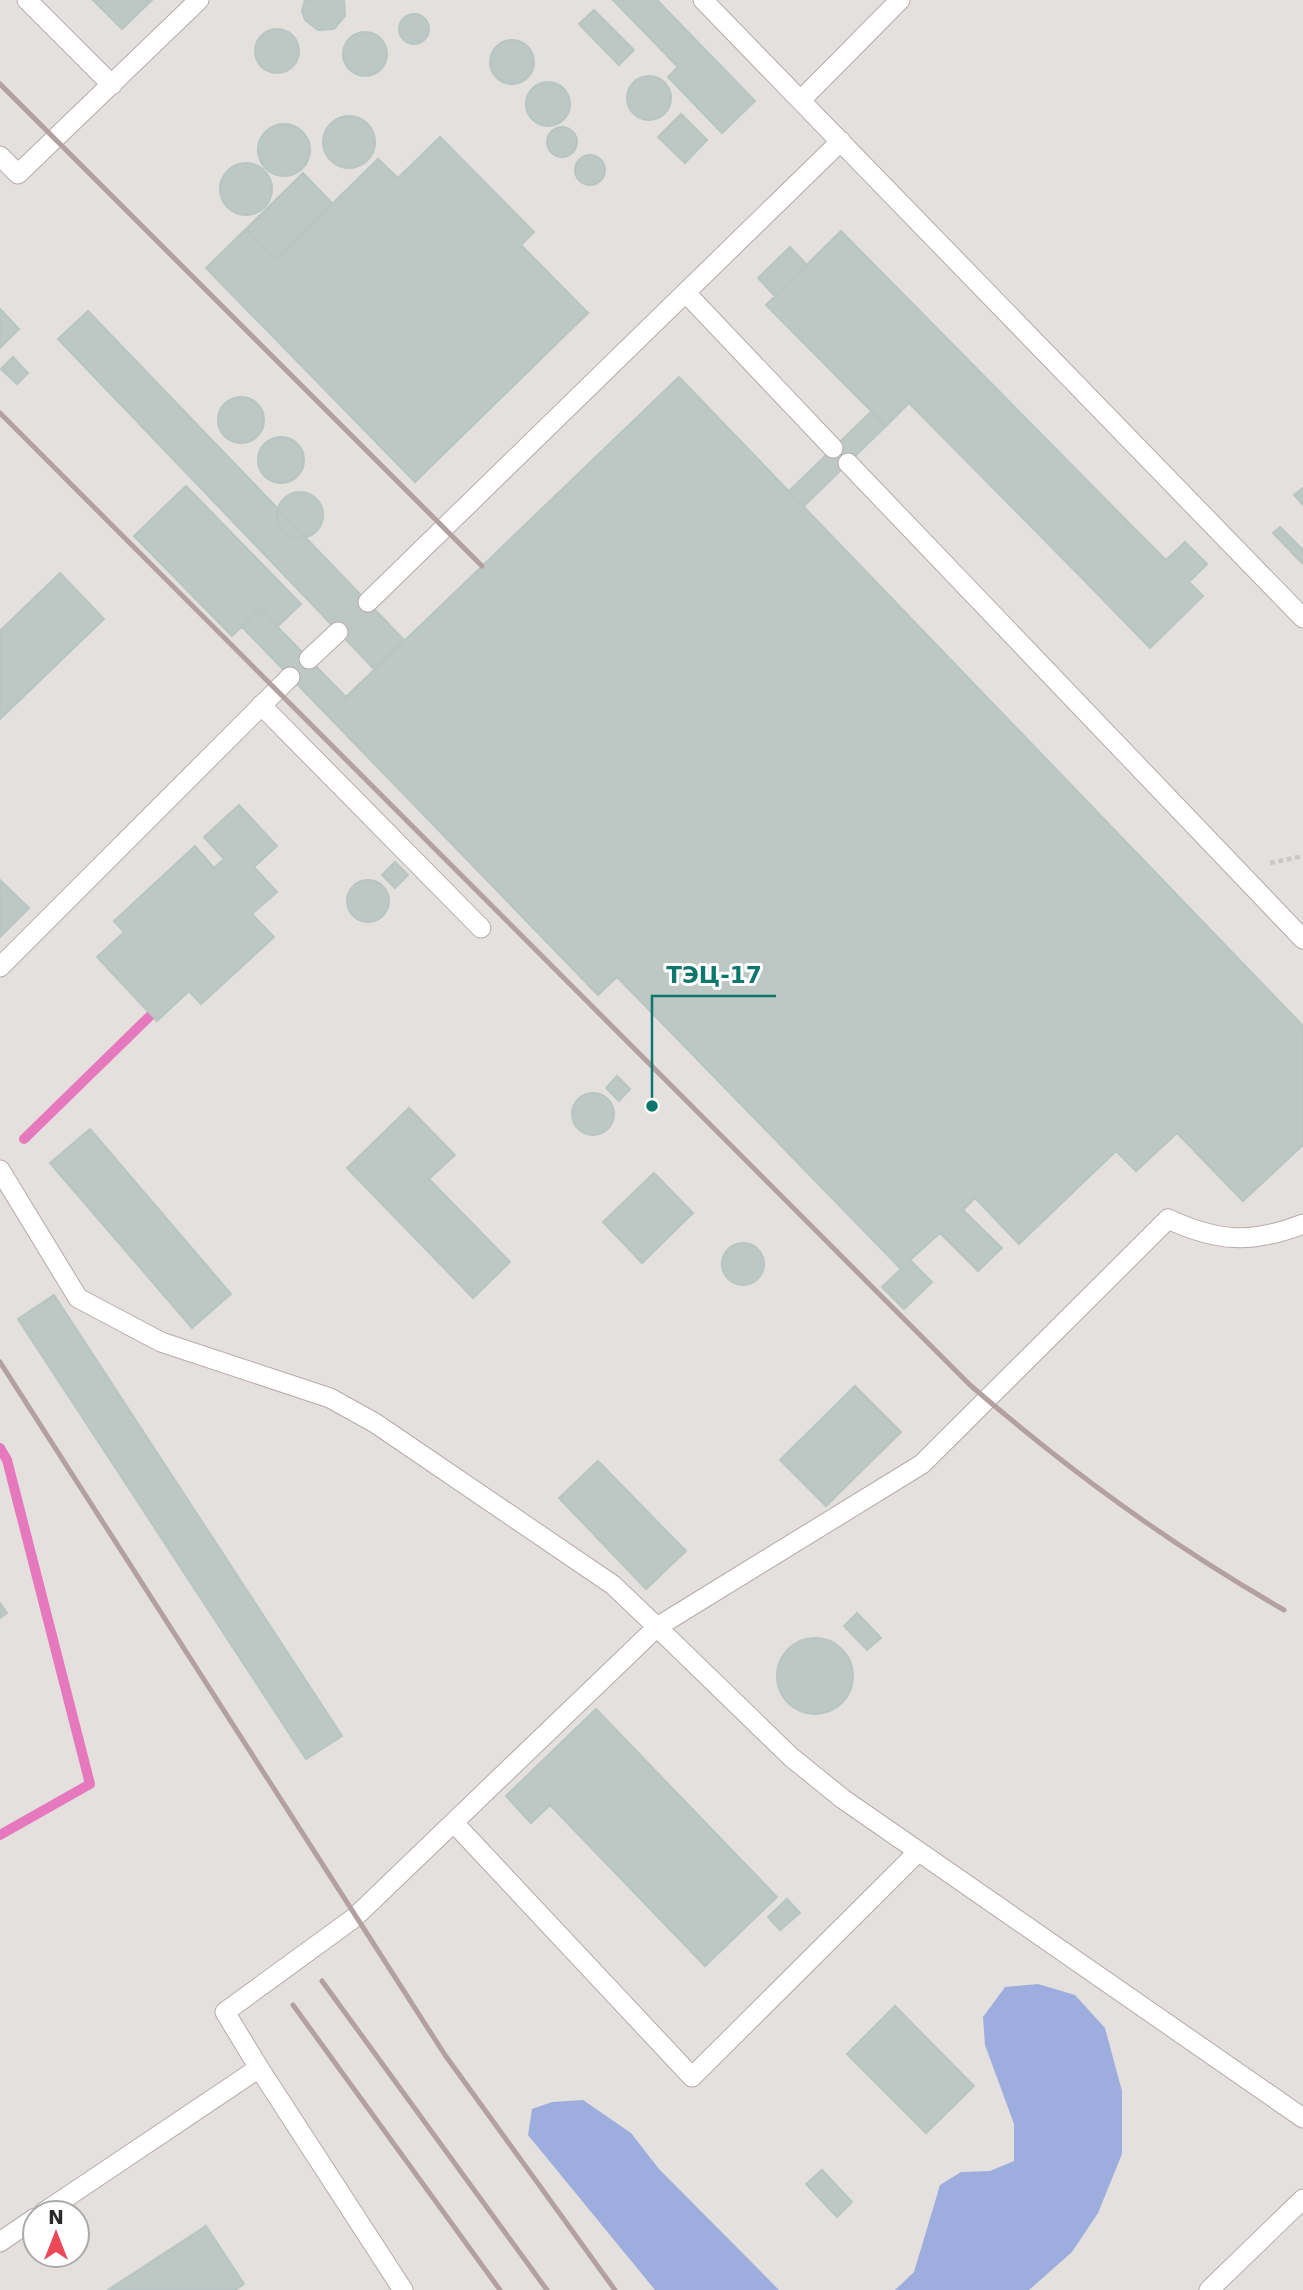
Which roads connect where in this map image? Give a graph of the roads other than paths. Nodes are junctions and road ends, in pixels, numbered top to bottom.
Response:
1 (27, 0) edge
2 (199, 0) edge
3 (703, 0) edge
4 (900, 0) edge
5 (112, 85) junction
6 (801, 100) junction
7 (841, 141) junction
8 (0, 156) edge
9 (686, 293) junction
10 (833, 448) dead end
11 (848, 463) dead end
12 (368, 602) dead end
13 (1303, 618) edge
14 (338, 632) dead end
15 (309, 659) dead end
16 (290, 677) dead end
17 (261, 705) junction
18 (481, 928) dead end
19 (1303, 939) edge
20 (0, 967) edge
21 (0, 1170) edge
22 (1303, 1224) edge
23 (657, 1627) junction
24 (455, 1824) junction
25 (917, 1853) junction
26 (259, 2068) junction
27 (1303, 2118) edge
28 (64, 2199) edge
29 (1303, 2199) edge
30 (21, 2228) edge
31 (0, 2242) edge
32 (403, 2290) edge
33 (1209, 2290) edge

1 - 5 lane
2 - 5 lane
3 - 6 lane
4 - 6 lane
5 - 8 lane
6 - 7 lane
7 - 9 lane
7 - 13 lane
9 - 10 lane
9 - 12 lane
11 - 19 lane
14 - 15 lane
16 - 17 lane
17 - 18 lane
17 - 20 lane
21 - 23 lane
22 - 23 lane
23 - 24 lane
23 - 25 lane
24 - 25 lane
24 - 26 lane
25 - 27 lane
26 - 28 lane
26 - 32 lane
29 - 33 lane
30 - 31 lane

